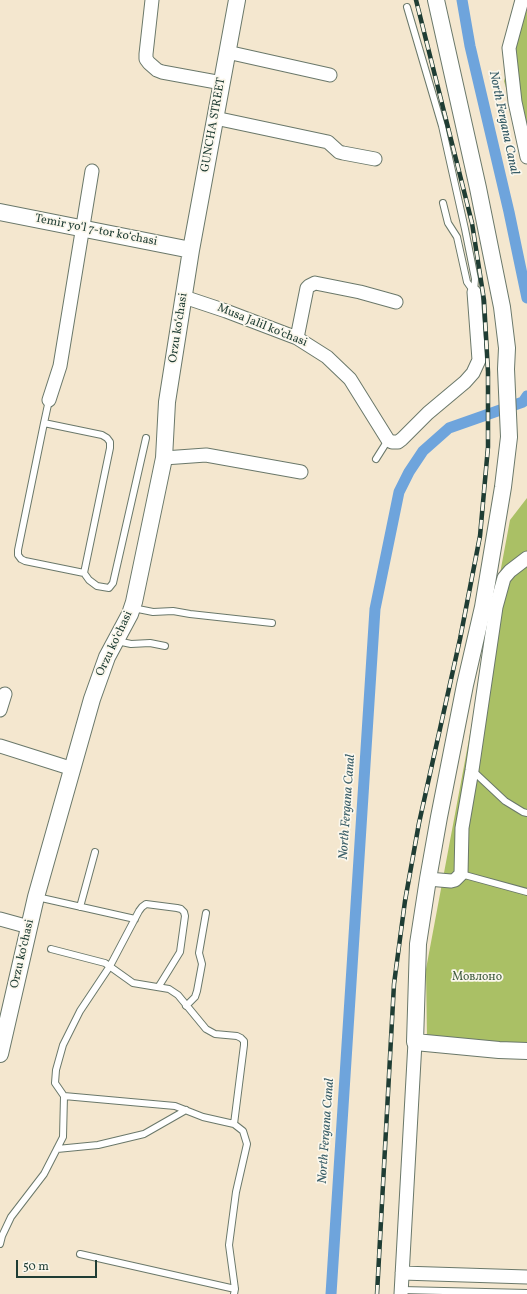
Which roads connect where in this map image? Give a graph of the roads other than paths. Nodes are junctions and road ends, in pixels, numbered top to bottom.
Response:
1 (152, 0) edge
2 (237, 0) edge
3 (436, 0) edge
4 (522, 0) edge
5 (407, 6) dead end
6 (227, 52) junction
7 (330, 75) dead end
8 (222, 83) junction
9 (216, 118) junction
10 (527, 158) edge
11 (375, 159) dead end
12 (92, 171) dead end
13 (443, 203) dead end
14 (0, 212) edge
15 (83, 228) junction
16 (191, 250) junction
17 (474, 292) junction
18 (184, 297) junction
19 (396, 302) dead end
20 (297, 338) junction
21 (49, 400) joint
22 (44, 424) junction
23 (146, 438) dead end
24 (388, 440) junction
25 (164, 458) junction
26 (376, 460) dead end
27 (301, 472) dead end
28 (527, 558) edge
29 (84, 573) junction
30 (132, 607) junction
31 (272, 623) dead end
32 (115, 640) junction
33 (165, 646) dead end
34 (5, 694) dead end
35 (0, 710) edge
36 (0, 746) edge
37 (73, 769) junction
38 (472, 770) junction
39 (526, 814) edge
40 (95, 852) dead end
41 (461, 874) junction
42 (428, 879) junction
43 (527, 892) edge
44 (36, 897) junction
45 (80, 907) junction
46 (206, 913) dead end
47 (0, 919) edge
48 (135, 919) junction
49 (29, 927) junction
50 (51, 949) dead end
51 (110, 966) junction
52 (159, 986) junction
53 (186, 1006) junction
54 (4, 1016) edge
55 (415, 1042) junction
56 (527, 1051) edge
57 (0, 1054) edge
58 (64, 1096) junction
59 (186, 1110) junction
60 (234, 1124) junction
61 (57, 1149) junction
62 (0, 1244) edge
63 (80, 1254) dead end
64 (402, 1273) junction
65 (527, 1277) edge
66 (234, 1292) edge
67 (401, 1292) edge
68 (527, 1293) edge

1 - 8 street
2 - 6 street, GUNCHA STREET
3 - 42 street
4 - 10 street
5 - 17 lane
6 - 7 street
6 - 8 street, GUNCHA STREET
8 - 9 street, GUNCHA STREET
9 - 11 street
9 - 16 street, GUNCHA STREET
12 - 15 street
13 - 17 lane
14 - 15 street, Temir yoʻl 7-tor koʻchasi
15 - 16 street, Temir yoʻl 7-tor koʻchasi
15 - 21 street
16 - 18 street, Orzu koʻchasi
17 - 24 street
18 - 20 street, Musa Jalil koʻchasi
18 - 25 street, Orzu koʻchasi
19 - 20 street
20 - 24 street, Musa Jalil koʻchasi
21 - 22 lane
22 - 29 lane
22 - 29 lane
23 - 29 lane
24 - 26 lane
25 - 27 street
25 - 30 street, Orzu koʻchasi
28 - 38 street
30 - 31 lane
30 - 32 street, Orzu koʻchasi
32 - 33 lane
32 - 37 street, Orzu koʻchasi
34 - 35 street
36 - 37 street
37 - 44 street, Orzu koʻchasi
38 - 39 lane
38 - 41 street
40 - 45 lane
41 - 42 street
41 - 43 lane
42 - 55 street
44 - 45 lane
44 - 49 street, Orzu koʻchasi
45 - 48 lane
46 - 53 lane
47 - 49 street
48 - 51 lane
48 - 52 lane
49 - 54 street, Orzu koʻchasi
50 - 51 lane
51 - 52 lane
51 - 58 lane
52 - 53 lane
53 - 60 lane
54 - 57 street, Orzu koʻchasi
55 - 56 street
55 - 64 street
58 - 59 lane
58 - 61 lane
59 - 60 lane
59 - 61 lane
60 - 66 lane
61 - 62 lane
63 - 66 lane
64 - 65 street
64 - 67 street
67 - 68 lane

